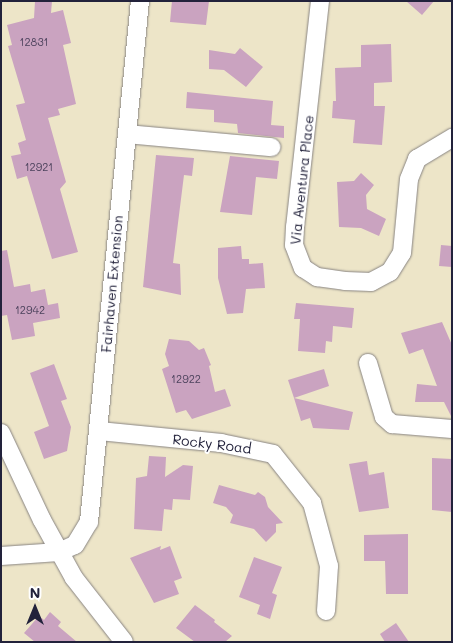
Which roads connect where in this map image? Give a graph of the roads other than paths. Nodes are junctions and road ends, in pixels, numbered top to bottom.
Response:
1 (140, 1) edge
2 (320, 1) edge
3 (127, 134) junction
4 (452, 138) edge
5 (271, 147) dead end
6 (368, 363) dead end
7 (452, 430) edge
8 (99, 431) junction
9 (1, 433) edge
10 (59, 552) junction
11 (1, 556) edge
12 (326, 611) dead end
13 (124, 642) edge

1 - 3 street, Fairhaven Extension
2 - 4 street, Via Aventura Place
3 - 5 street
3 - 8 street, Fairhaven Extension
6 - 7 street
8 - 10 street, Fairhaven Extension
8 - 12 street, Rocky Road
9 - 10 street
10 - 11 street
10 - 13 street

